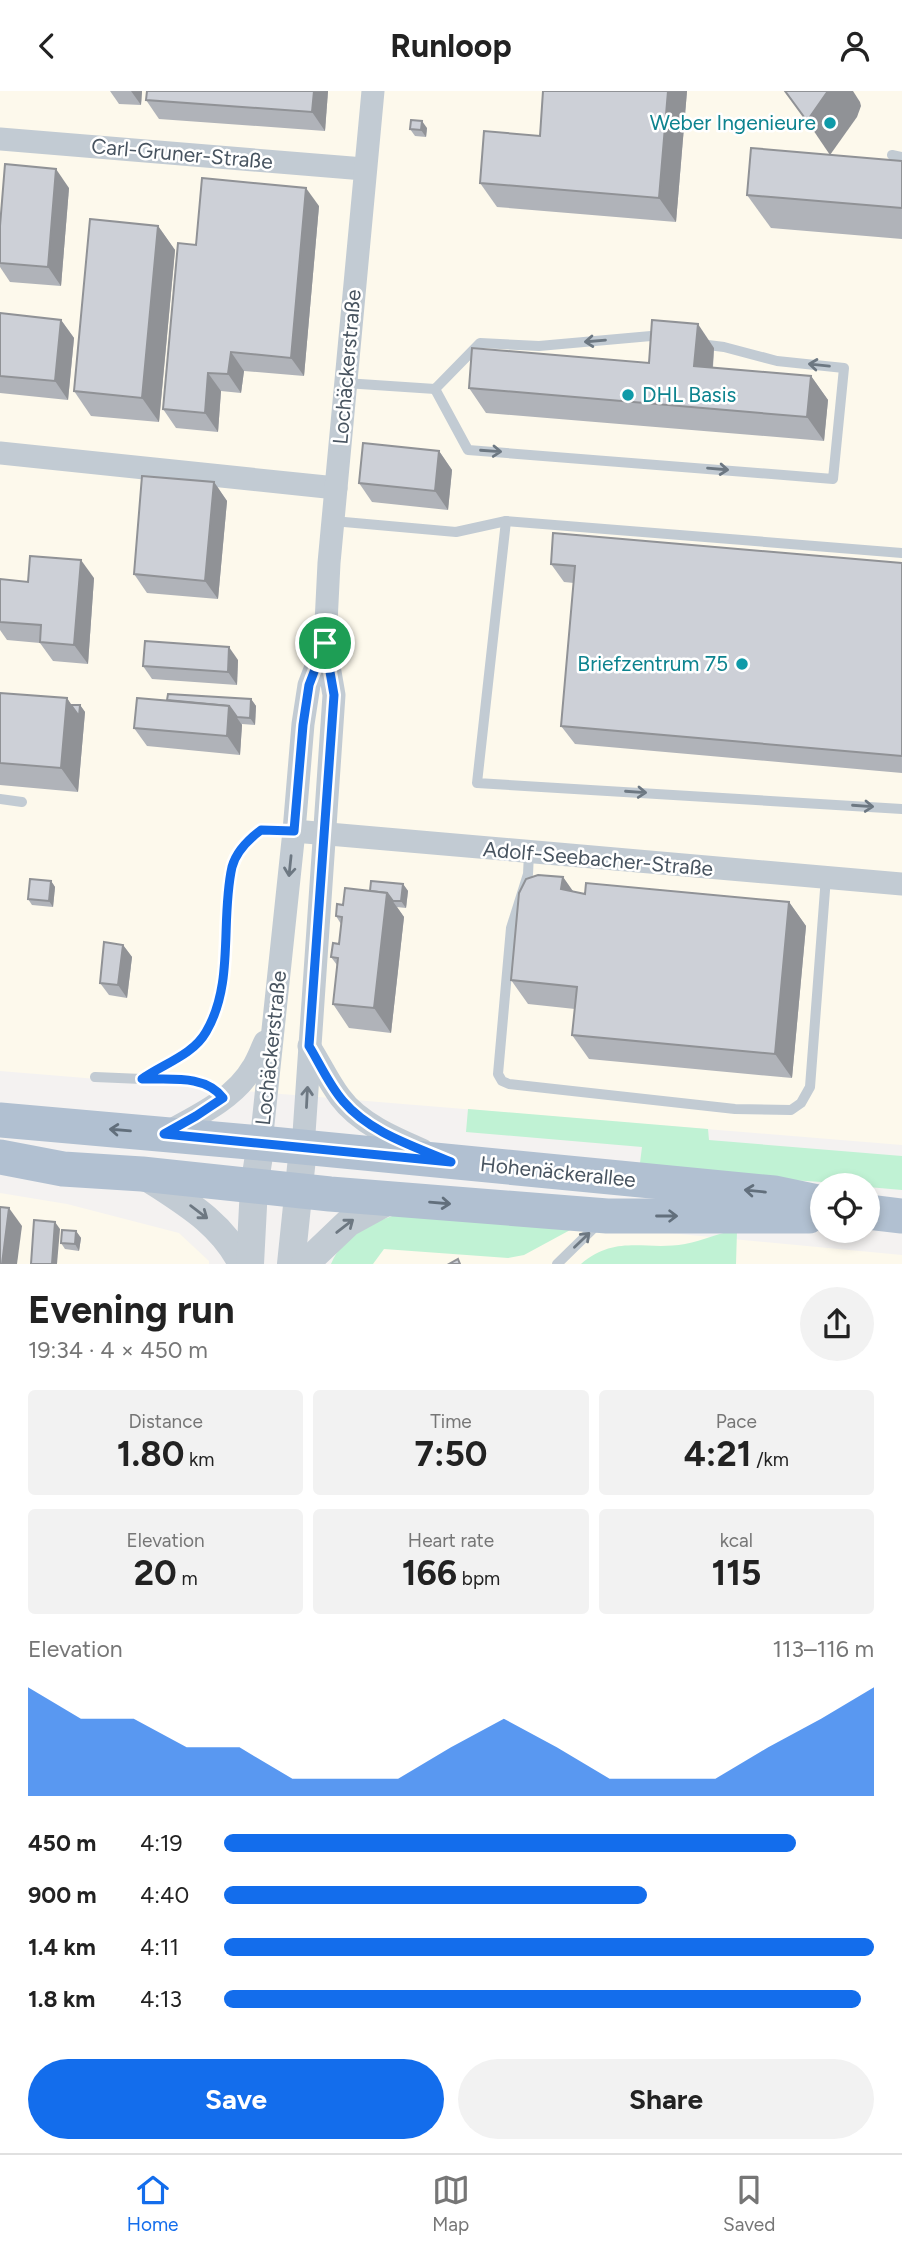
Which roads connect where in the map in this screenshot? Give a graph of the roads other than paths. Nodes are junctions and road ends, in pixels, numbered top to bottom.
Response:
1 (373, 91) edge
2 (0, 139) edge
3 (364, 169) junction
4 (345, 383) junction
5 (435, 389) junction
6 (0, 453) edge
7 (336, 488) junction
8 (334, 521) junction
9 (506, 521) junction
10 (902, 554) edge
11 (325, 643) junction
12 (0, 799) edge
13 (22, 802) dead end
14 (902, 809) edge
15 (294, 831) junction
16 (325, 834) junction
17 (530, 854) junction
18 (826, 877) junction
19 (902, 884) edge
20 (273, 1027) junction
21 (309, 1046) junction
22 (94, 1077) dead end
23 (142, 1079) junction
24 (223, 1098) junction
25 (0, 1120) edge
26 (164, 1134) junction
27 (261, 1143) junction
28 (303, 1148) junction
29 (0, 1157) edge
30 (451, 1162) junction
31 (142, 1174) junction
32 (254, 1187) junction
33 (299, 1190) junction
34 (392, 1199) junction
35 (810, 1200) edge
36 (810, 1215) edge
37 (607, 1216) junction
38 (242, 1264) edge
39 (250, 1264) edge
40 (291, 1264) edge
41 (305, 1264) edge
42 (557, 1264) edge

1 - 3 street, Lochäckerstraße
2 - 3 street, Carl-Gruner-Straße
3 - 4 street, Lochäckerstraße
4 - 5 lane
4 - 7 street, Lochäckerstraße
5 -> 5 lane
6 - 7 street
7 - 8 street, Lochäckerstraße
8 - 9 lane
8 - 11 street, Lochäckerstraße
9 - 10 lane
9 -> 14 lane
11 - 15 street, Lochäckerstraße
11 - 16 street, Lochäckerstraße
12 - 13 lane
15 - 16 street, Adolf-Seebacher-Straße
15 -> 20 street, Lochäckerstraße
15 - 23 lane
16 - 17 street, Adolf-Seebacher-Straße
16 - 21 street, Lochäckerstraße
17 - 18 street, Adolf-Seebacher-Straße
17 - 18 lane
18 - 19 street, Adolf-Seebacher-Straße
20 - 24 street
20 - 27 street, Lochäckerstraße
28 -> 21 street, Lochäckerstraße
21 - 30 street
22 - 23 lane, Lochäckerstraße
23 - 24 lane, Lochäckerstraße
24 - 26 street
26 -> 25 main road, Hohenäckerallee
26 - 27 main road, Hohenäckerallee
27 - 28 main road, Hohenäckerallee
27 - 32 street, Lochäckerstraße
28 - 30 main road, Hohenäckerallee
28 - 33 street, Lochäckerstraße
29 - 31 main road, Hohenäckerallee
35 -> 30 main road, Hohenäckerallee
31 - 32 main road, Hohenäckerallee
31 -> 38 street
32 - 33 main road, Hohenäckerallee
32 - 39 street, Lochäckerstraße
33 - 34 main road, Hohenäckerallee
33 - 40 street, Lochäckerstraße
34 -> 37 main road, Hohenäckerallee
41 -> 34 street
37 -> 36 main road, Hohenäckerallee
42 -> 37 lane

